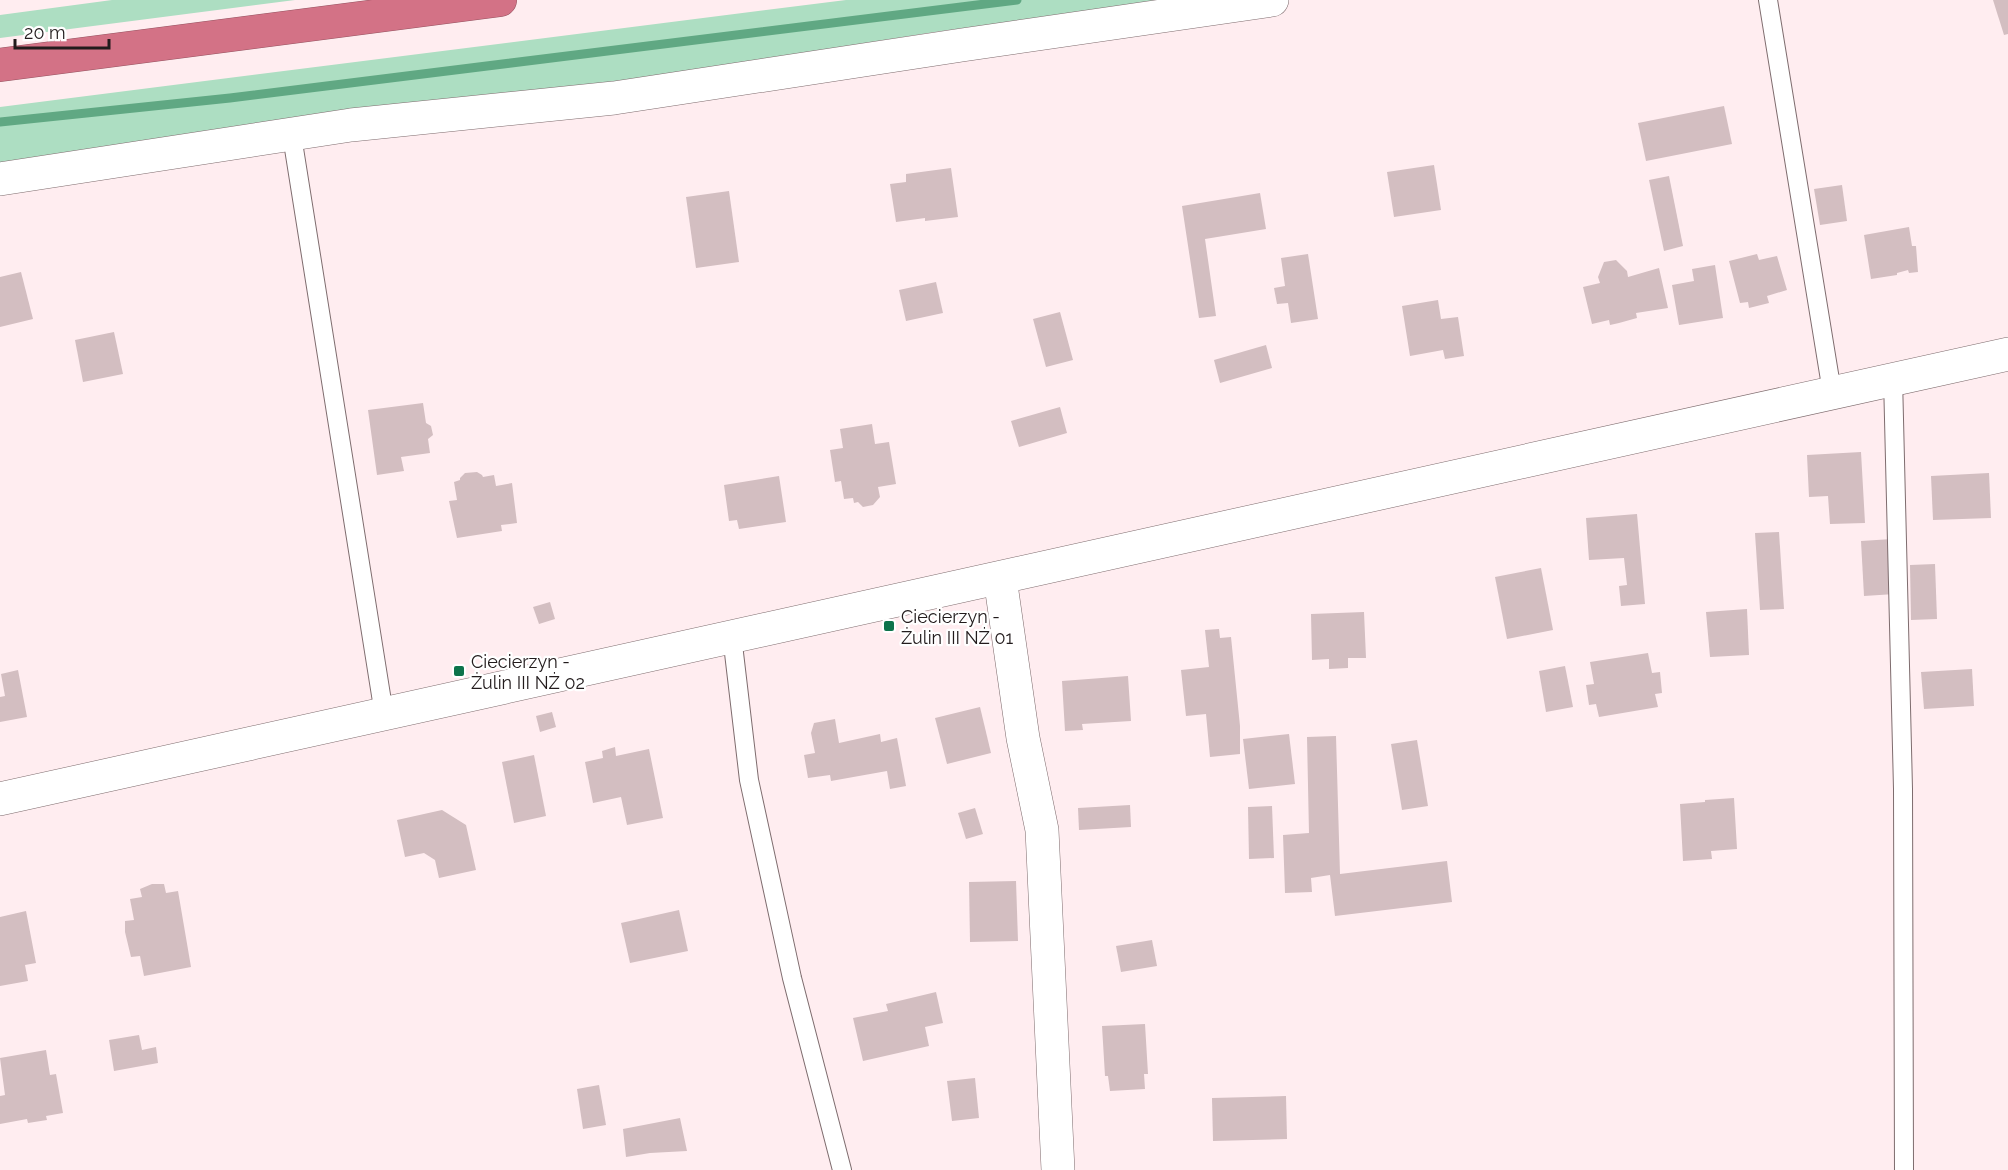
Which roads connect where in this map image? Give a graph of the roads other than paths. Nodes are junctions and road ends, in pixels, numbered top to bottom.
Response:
1 (500, 0) edge
2 (1272, 0) edge
3 (1768, 0) edge
4 (0, 65) edge
5 (292, 136) junction
6 (0, 179) edge
7 (2008, 354) edge
8 (1893, 378) junction
9 (1832, 392) junction
10 (1000, 578) junction
11 (732, 636) junction
12 (384, 714) junction
13 (0, 798) edge
14 (842, 1170) edge
15 (1058, 1170) edge
16 (1904, 1170) edge

1 - 4 highway
2 - 5 street
3 - 9 lane
5 - 6 street
5 - 12 lane
7 - 8 street
8 - 9 street
8 - 16 lane
9 - 10 street
10 - 11 street
10 - 15 street
11 - 12 street
11 - 14 lane
12 - 13 street

